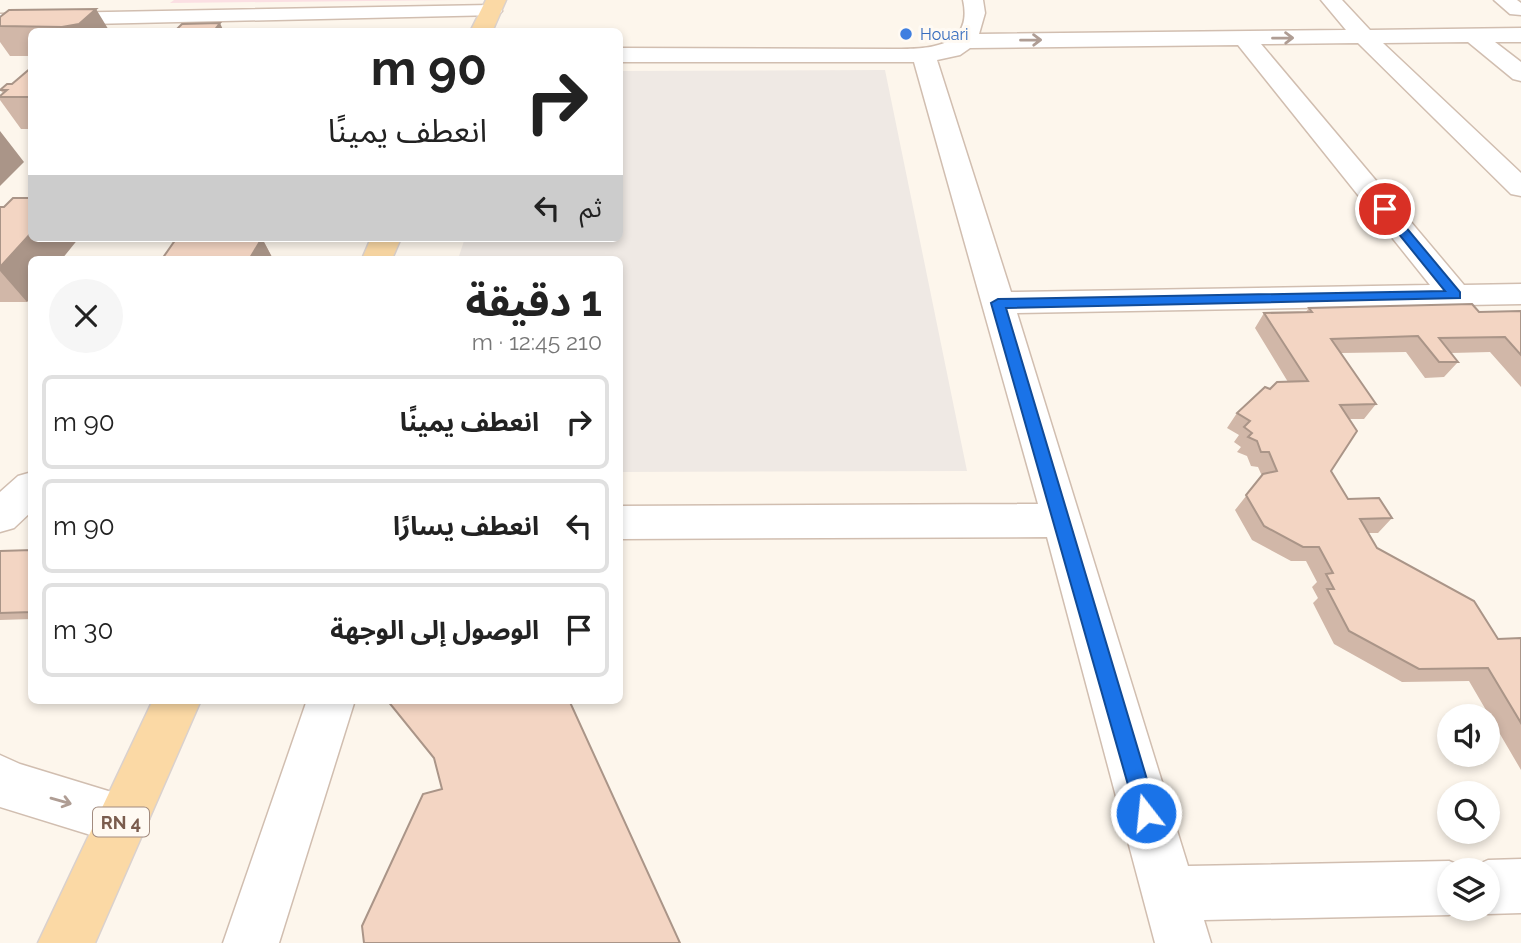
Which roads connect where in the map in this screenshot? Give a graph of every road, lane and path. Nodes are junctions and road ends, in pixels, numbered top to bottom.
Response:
1 (493, 6) edge
2 (1331, 9) edge
3 (979, 13) edge
4 (0, 20) edge
5 (1367, 25) junction
6 (483, 28) edge
7 (1474, 36) junction
8 (1521, 36) edge
9 (1244, 38) junction
10 (962, 41) junction
11 (923, 53) junction
12 (623, 55) edge
13 (1521, 74) edge
14 (1521, 188) edge
15 (1521, 294) edge
16 (1455, 295) junction
17 (998, 303) junction
18 (28, 491) edge
19 (0, 516) edge
20 (1063, 520) junction
21 (623, 523) edge
22 (175, 704) edge
23 (330, 704) edge
24 (0, 780) edge
25 (123, 819) junction
26 (1521, 886) edge
27 (1500, 887) edge
28 (1437, 888) edge
29 (1169, 893) junction
30 (66, 943) edge
31 (251, 943) edge
32 (1183, 943) edge

1 - 4 street
1 - 6 main road
2 - 5 street
3 - 10 street
5 - 7 street
9 -> 5 street
5 - 14 street
7 - 8 street
7 - 13 street
10 -> 9 street
9 - 16 street
10 - 11 street
11 - 12 street
11 - 17 street
15 - 16 street
16 - 17 street
17 - 20 street
18 - 19 street
20 - 21 street
20 - 29 street
22 - 25 main road, RN 4
23 - 31 street
24 -> 25 street
25 - 30 main road, RN 4
26 - 27 street
28 - 29 street
29 - 32 street

